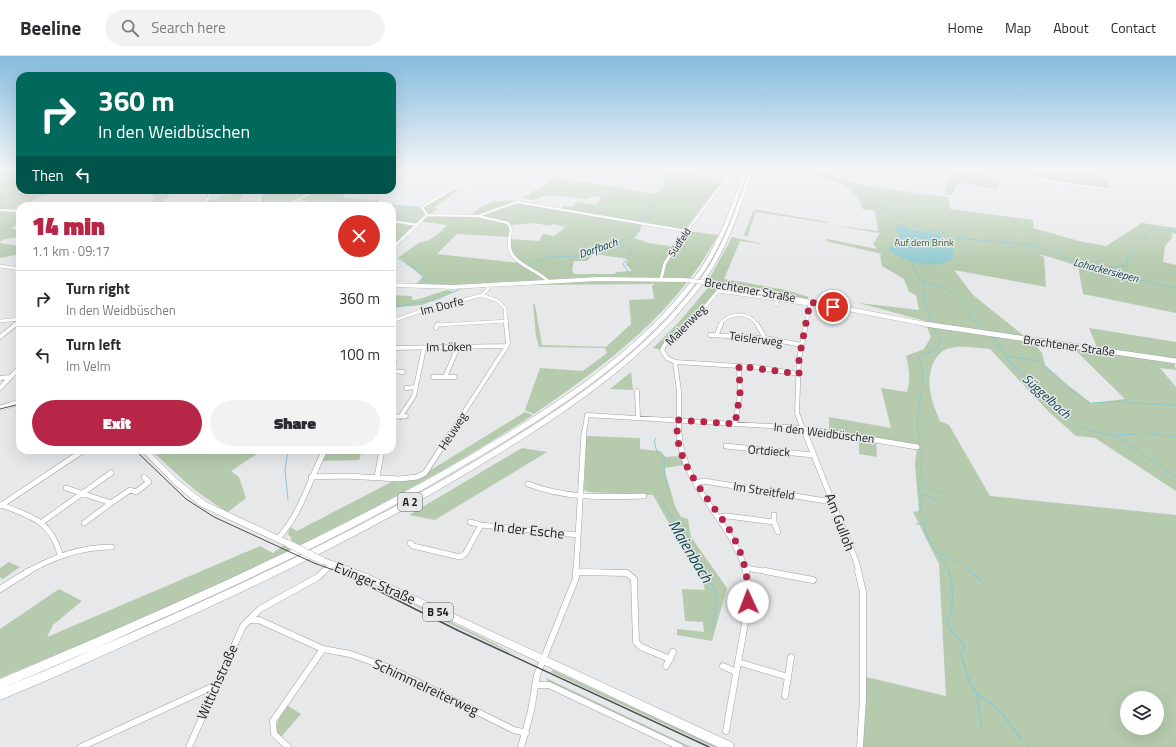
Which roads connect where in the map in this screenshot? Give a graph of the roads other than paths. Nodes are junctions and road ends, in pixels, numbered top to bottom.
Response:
1 (430, 202) edge
2 (516, 202) edge
3 (518, 202) edge
4 (708, 202) edge
5 (736, 202) edge
6 (739, 202) edge
7 (0, 210) edge
8 (16, 211) edge
9 (427, 215) junction
10 (478, 216) junction
11 (396, 222) edge
12 (416, 224) junction
13 (686, 231) junction
14 (396, 244) edge
15 (0, 266) edge
16 (16, 268) edge
17 (661, 279) junction
18 (548, 281) junction
19 (396, 286) edge
20 (488, 286) junction
21 (718, 291) joint
22 (482, 295) junction
23 (750, 295) junction
24 (778, 299) junction
25 (748, 301) dead end
26 (810, 303) junction
27 (776, 305) dead end
28 (16, 320) edge
29 (396, 320) edge
30 (0, 321) edge
31 (507, 321) junction
32 (16, 323) edge
33 (436, 328) dead end
34 (717, 334) junction
35 (710, 335) dead end
36 (0, 336) edge
37 (765, 338) junction
38 (802, 345) junction
39 (506, 346) junction
40 (458, 347) junction
41 (396, 348) edge
42 (424, 348) junction
43 (675, 362) junction
44 (1176, 362) edge
45 (739, 366) junction
46 (16, 370) edge
47 (396, 371) edge
48 (403, 372) dead end
49 (799, 374) junction
50 (10, 377) junction
51 (433, 377) dead end
52 (445, 377) junction
53 (455, 377) dead end
54 (0, 378) edge
55 (416, 387) junction
56 (0, 388) edge
57 (406, 388) dead end
58 (637, 391) dead end
59 (16, 403) edge
60 (0, 408) edge
61 (406, 416) dead end
62 (396, 417) edge
63 (400, 417) junction
64 (638, 417) junction
65 (677, 420) junction
66 (735, 424) junction
67 (803, 428) junction
68 (726, 446) dead end
69 (917, 447) dead end
70 (78, 454) edge
71 (148, 454) edge
72 (323, 454) edge
73 (381, 454) edge
74 (813, 455) junction
75 (111, 473) dead end
76 (144, 477) dead end
77 (311, 477) junction
78 (377, 477) junction
79 (696, 483) junction
80 (528, 484) dead end
81 (66, 488) dead end
82 (82, 494) junction
83 (581, 495) junction
84 (644, 496) dead end
85 (832, 502) junction
86 (111, 503) junction
87 (0, 506) edge
88 (774, 515) dead end
89 (720, 517) junction
90 (42, 522) junction
91 (470, 522) dead end
92 (774, 522) junction
93 (84, 523) dead end
94 (480, 525) junction
95 (778, 532) dead end
96 (578, 535) junction
97 (277, 539) junction
98 (410, 543) dead end
99 (112, 547) dead end
100 (60, 554) junction
101 (332, 564) junction
102 (745, 568) junction
103 (576, 572) junction
104 (813, 580) dead end
105 (0, 582) edge
106 (6, 585) junction
107 (0, 589) edge
108 (249, 620) junction
109 (322, 649) junction
110 (673, 652) dead end
111 (791, 657) dead end
112 (670, 659) junction
113 (543, 661) junction
114 (738, 662) junction
115 (666, 666) dead end
116 (723, 666) dead end
117 (736, 672) junction
118 (788, 677) junction
119 (0, 684) edge
120 (216, 685) junction
121 (535, 685) junction
122 (0, 695) edge
123 (786, 696) dead end
124 (726, 731) dead end
125 (526, 733) junction
126 (81, 747) edge
127 (188, 747) edge
128 (288, 747) edge
129 (521, 747) edge
130 (680, 747) edge
131 (729, 747) edge
132 (860, 747) edge

1 - 9 street
2 - 10 street
3 - 13 street
4 - 13 street, Südfeld
5 - 119 highway, A 2
6 - 122 highway, A 2
7 - 8 street
9 - 10 street
9 - 12 street
10 - 18 street
11 - 12 street
12 - 14 street
13 - 17 street, Südfeld
15 - 16 street
17 - 18 street, Brechtener Straße
17 - 26 street, Brechtener Straße, bridge
18 - 20 street, Brechtener Straße
19 - 20 street, Brechtener Straße
20 - 22 street
21 - 23 street, Brechtener Straße
21 - 43 street, Maienweg
22 - 29 street, Im Dorfe
22 - 31 street, Heuweg
23 - 24 street, Brechtener Straße
23 - 25 street, Brechtener Straße
24 - 26 street, Brechtener Straße
24 - 27 street, Brechtener Straße
26 - 38 street, Am Gulloh
26 - 44 street, Brechtener Straße
28 - 30 street
31 - 33 street
31 - 39 street, Heuweg
32 - 36 street
34 - 35 street, Teislerweg
34 - 37 street, Teislerweg
34 - 37 street
37 - 38 street, Teislerweg
38 - 49 street, Am Gulloh
39 - 40 street, Im Löken
39 - 78 street, Heuweg
40 - 42 street, Im Löken
40 - 52 street
41 - 42 street, Im Löken
42 - 55 street
43 - 45 street
43 - 65 street, Maienweg
45 - 49 street
45 - 66 street
46 - 50 street
47 - 48 street
49 - 67 street, Am Gulloh
50 - 54 street
50 - 56 street
51 - 52 street
52 - 53 street
55 - 57 street
55 - 63 street
58 - 64 street
59 - 60 street
61 - 63 street
62 - 63 street
64 - 65 street, In den Weidbüschen
64 - 83 street, In den Weidbüschen
65 - 66 street, In den Weidbüschen
65 - 79 street, Maienweg
66 - 67 street, In den Weidbüschen
67 - 69 street, In den Weidbüschen
67 - 74 street, Am Gulloh
68 - 74 street, Ortdieck
70 - 87 street
71 - 97 main road, Evinger Straße / B 54
72 - 77 street
73 - 78 street
74 - 85 street, Am Gulloh
75 - 82 street
76 - 86 street
77 - 78 street, Heuweg
77 - 97 street
79 - 85 street, Im Streitfeld
79 - 89 street, Maienweg
80 - 83 street
81 - 82 street
82 - 86 street
82 - 90 street
83 - 84 street
83 - 96 street
85 - 132 street, Am Gulloh
86 - 93 street
87 - 90 street
88 - 92 street
89 - 92 street
89 - 102 street, Maienweg
90 - 100 street
91 - 94 street, In der Esche
92 - 95 street
94 - 96 street, In der Esche
94 - 98 street, In der Esche
96 - 103 street
97 - 101 main road, Evinger Straße / B 54, bridge
99 - 100 street
100 - 106 street
101 - 108 street, Wittichstraße
101 - 113 main road, Evinger Straße / B 54
102 - 104 street
102 - 114 street, Maienweg
103 - 112 street
103 - 113 street
105 - 106 street
106 - 107 street
108 - 109 street
108 - 120 street, Wittichstraße
109 - 125 street, Schimmelreiterweg
109 - 128 street
110 - 112 street
111 - 118 street
112 - 115 street
113 - 121 street
113 - 131 main road, Evinger Straße / B 54
114 - 117 street, Maienweg
114 - 118 street
116 - 117 street
117 - 124 street, Maienweg
118 - 123 street
120 - 126 street
120 - 127 street, Wittichstraße
121 - 125 street
121 - 130 street
125 - 129 street

